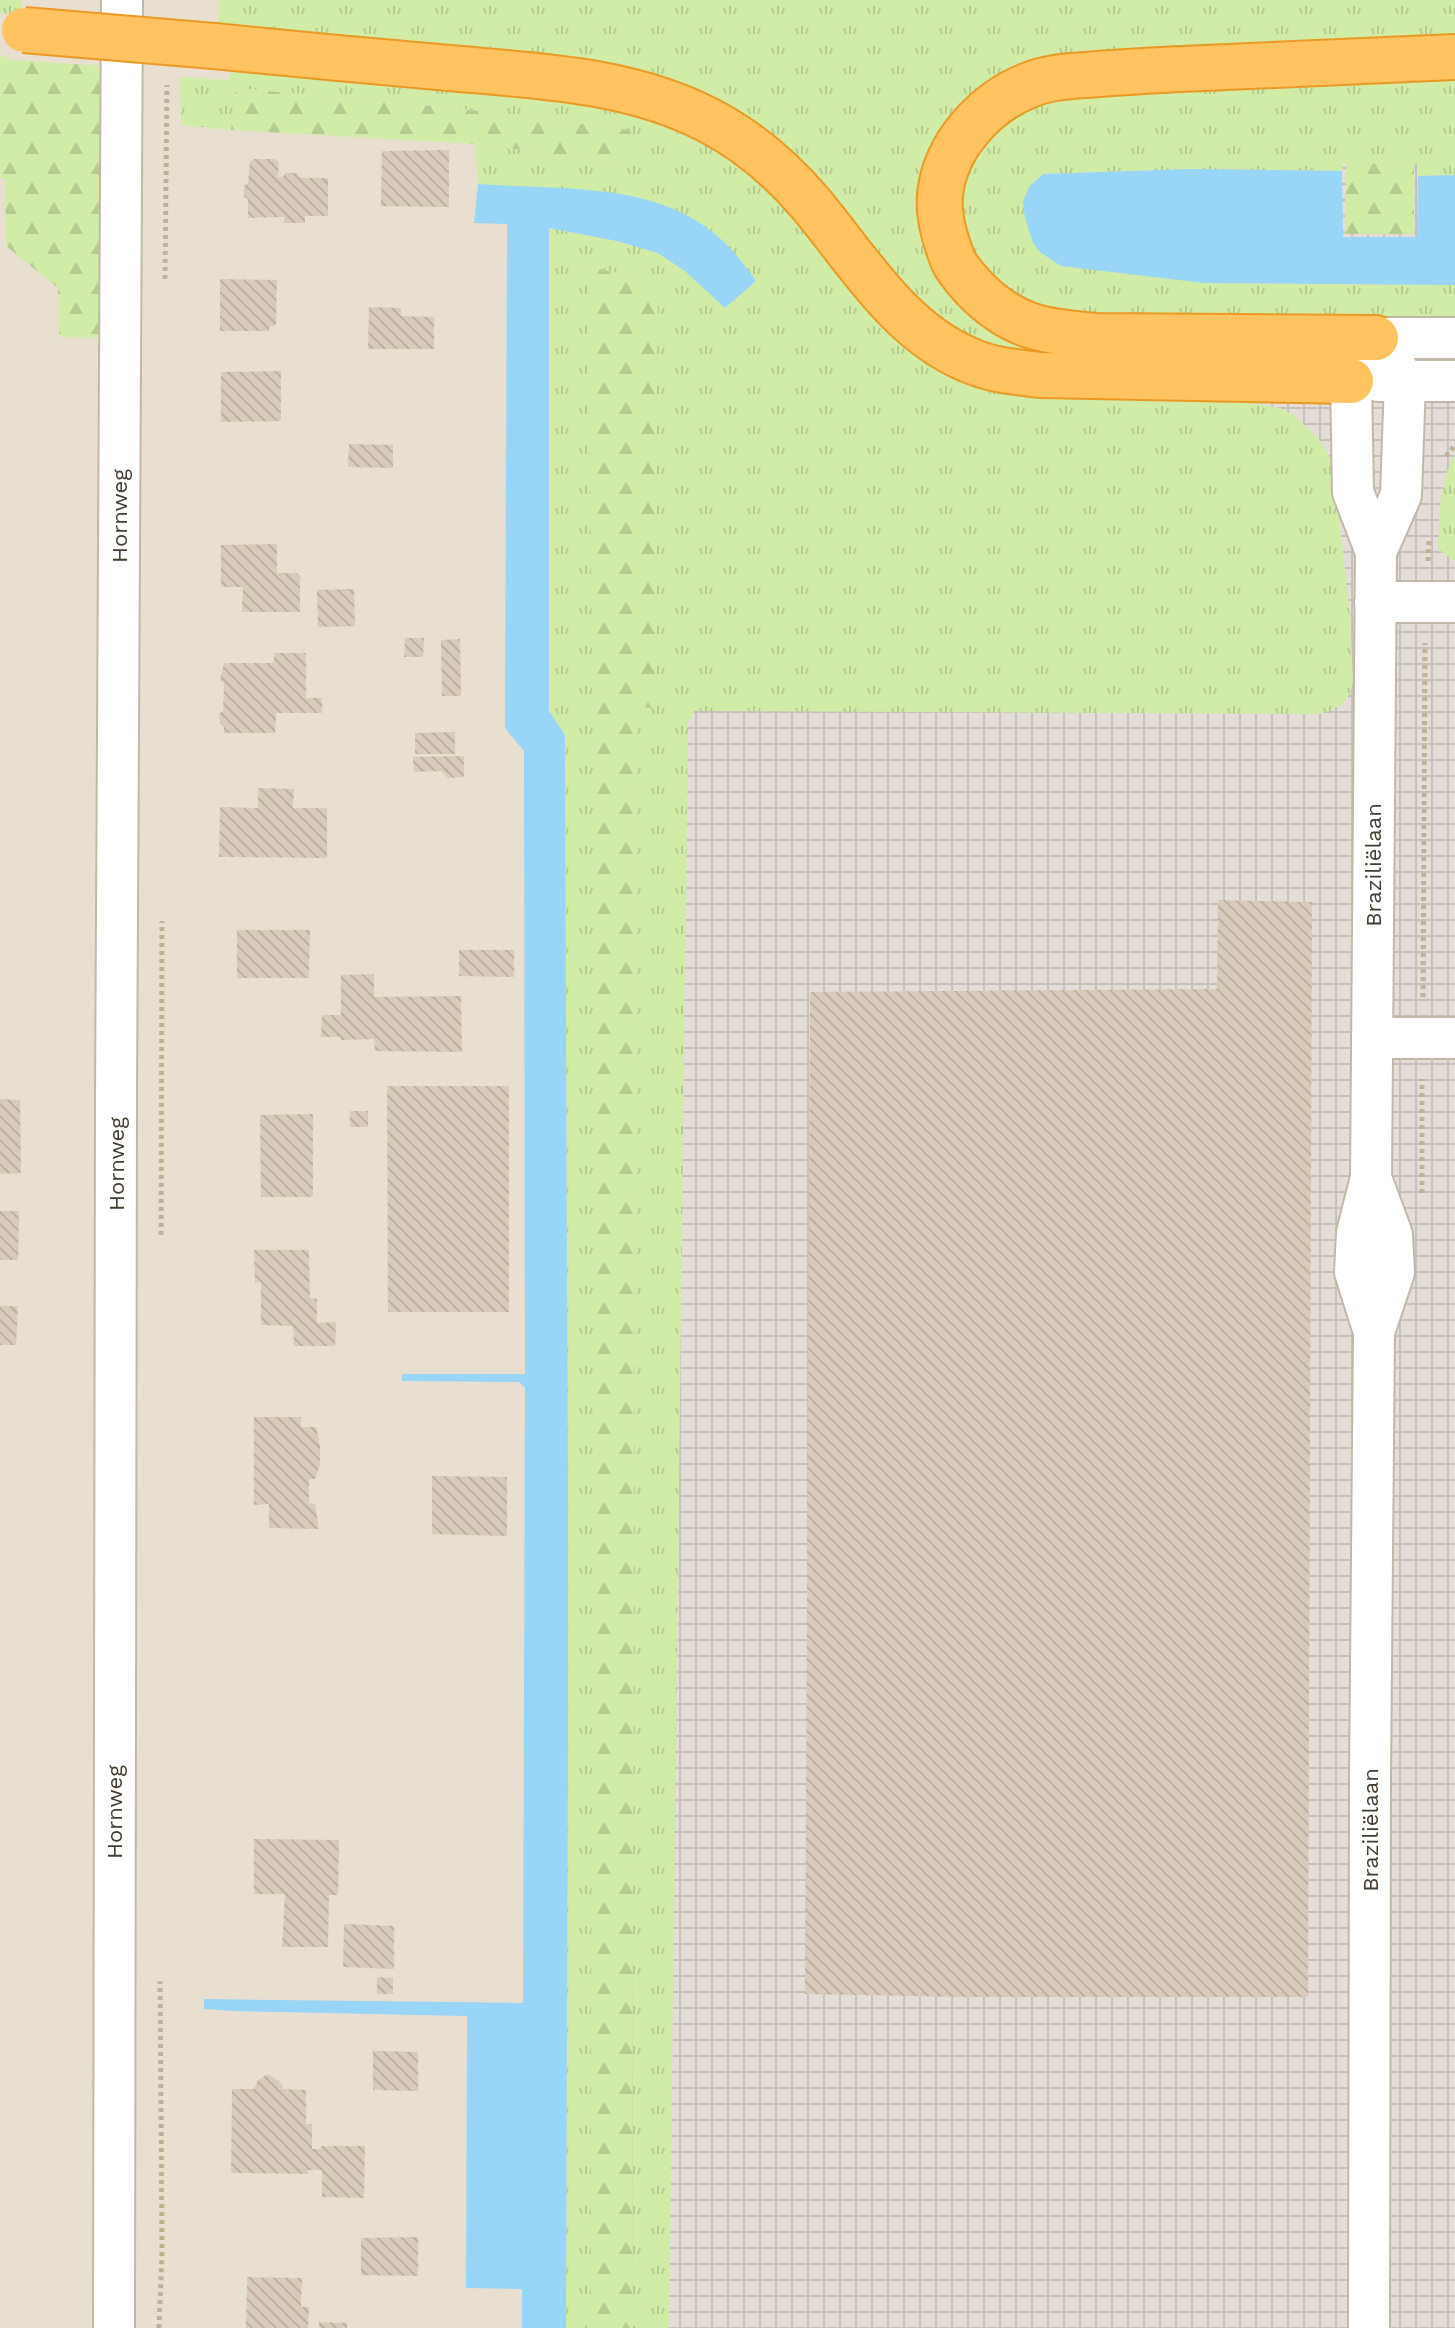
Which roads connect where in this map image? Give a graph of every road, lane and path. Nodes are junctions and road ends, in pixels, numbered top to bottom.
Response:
1 (122, 0) edge
2 (12, 29) edge
3 (1455, 57) edge
4 (167, 78) dead end
5 (165, 282) dead end
6 (1376, 338) junction
7 (1455, 338) edge
8 (1351, 381) junction
9 (1405, 381) junction
10 (1455, 381) edge
11 (1455, 445) edge
12 (1449, 450) dead end
13 (1376, 552) junction
14 (1375, 602) junction
15 (1455, 602) edge
16 (162, 909) dead end
17 (1372, 1038) junction
18 (1455, 1038) edge
19 (161, 1240) dead end
20 (159, 1972) dead end
21 (114, 2328) edge
22 (159, 2328) edge
23 (1369, 2328) edge

1 - 21 street, Hornweg
2 - 8 highway, bridge
3 - 6 highway
4 - 5 path
6 - 7 street
6 - 8 street
6 - 9 street
8 - 9 street
8 - 13 street, Braziliëlaan
9 - 10 street
9 - 13 street, Braziliëlaan
11 - 12 path
13 - 14 street, Braziliëlaan
14 - 15 street
14 - 17 street, Braziliëlaan
16 - 19 path, Hornweg
17 - 18 street
17 - 23 street, Braziliëlaan
20 - 22 path

